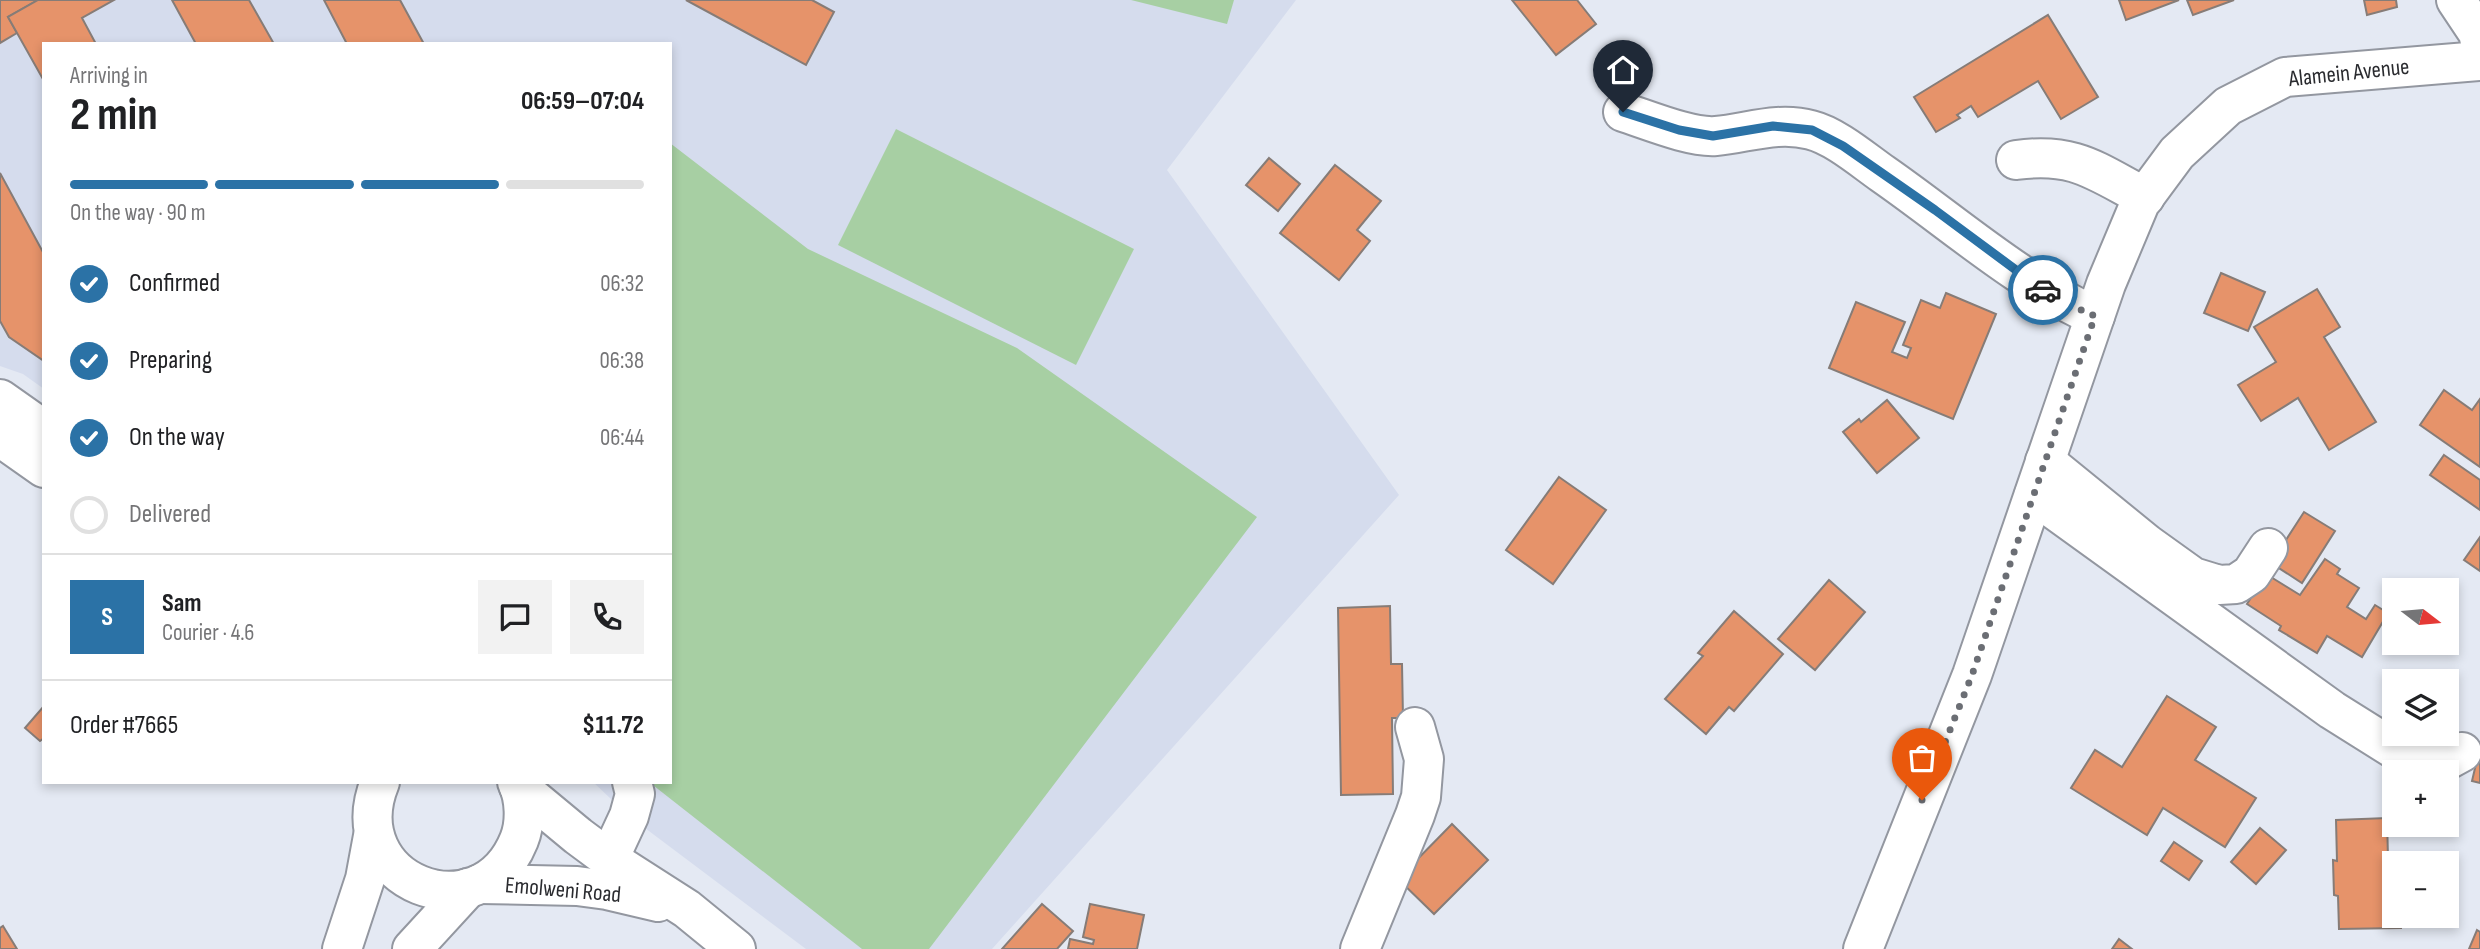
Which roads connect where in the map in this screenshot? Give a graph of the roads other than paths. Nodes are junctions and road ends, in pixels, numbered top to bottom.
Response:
1 (2456, 0) edge
2 (2480, 42) edge
3 (2480, 61) edge
4 (1623, 112) dead end
5 (2016, 160) dead end
6 (2145, 197) junction
7 (2095, 316) junction
8 (0, 399) edge
9 (42, 429) edge
10 (0, 437) edge
11 (42, 467) edge
12 (2039, 478) junction
13 (2268, 548) dead end
14 (1415, 727) dead end
15 (2462, 752) dead end
16 (632, 784) edge
17 (518, 785) edge
18 (375, 787) edge
19 (373, 836) junction
20 (609, 859) junction
21 (474, 886) junction
22 (687, 909) junction
23 (342, 949) edge
24 (412, 949) edge
25 (736, 949) edge
26 (1360, 949) edge
27 (1863, 949) edge

1 - 2 street
3 - 6 street, Alamein Avenue
4 - 7 street
5 - 6 street
6 - 7 street, Alamein Avenue
7 - 12 street, Alamein Avenue
8 - 9 street
10 - 11 street
12 - 13 street
12 - 15 street
12 - 27 street, Alamein Avenue
14 - 26 street
16 - 20 street
17 - 20 street, Emolweni Road
17 - 21 street
18 - 19 street
19 - 21 street, Emolweni Road
19 - 23 street
20 - 22 street, Emolweni Road
21 - 22 street, Emolweni Road
21 - 24 street
22 - 25 street, Emolweni Road

